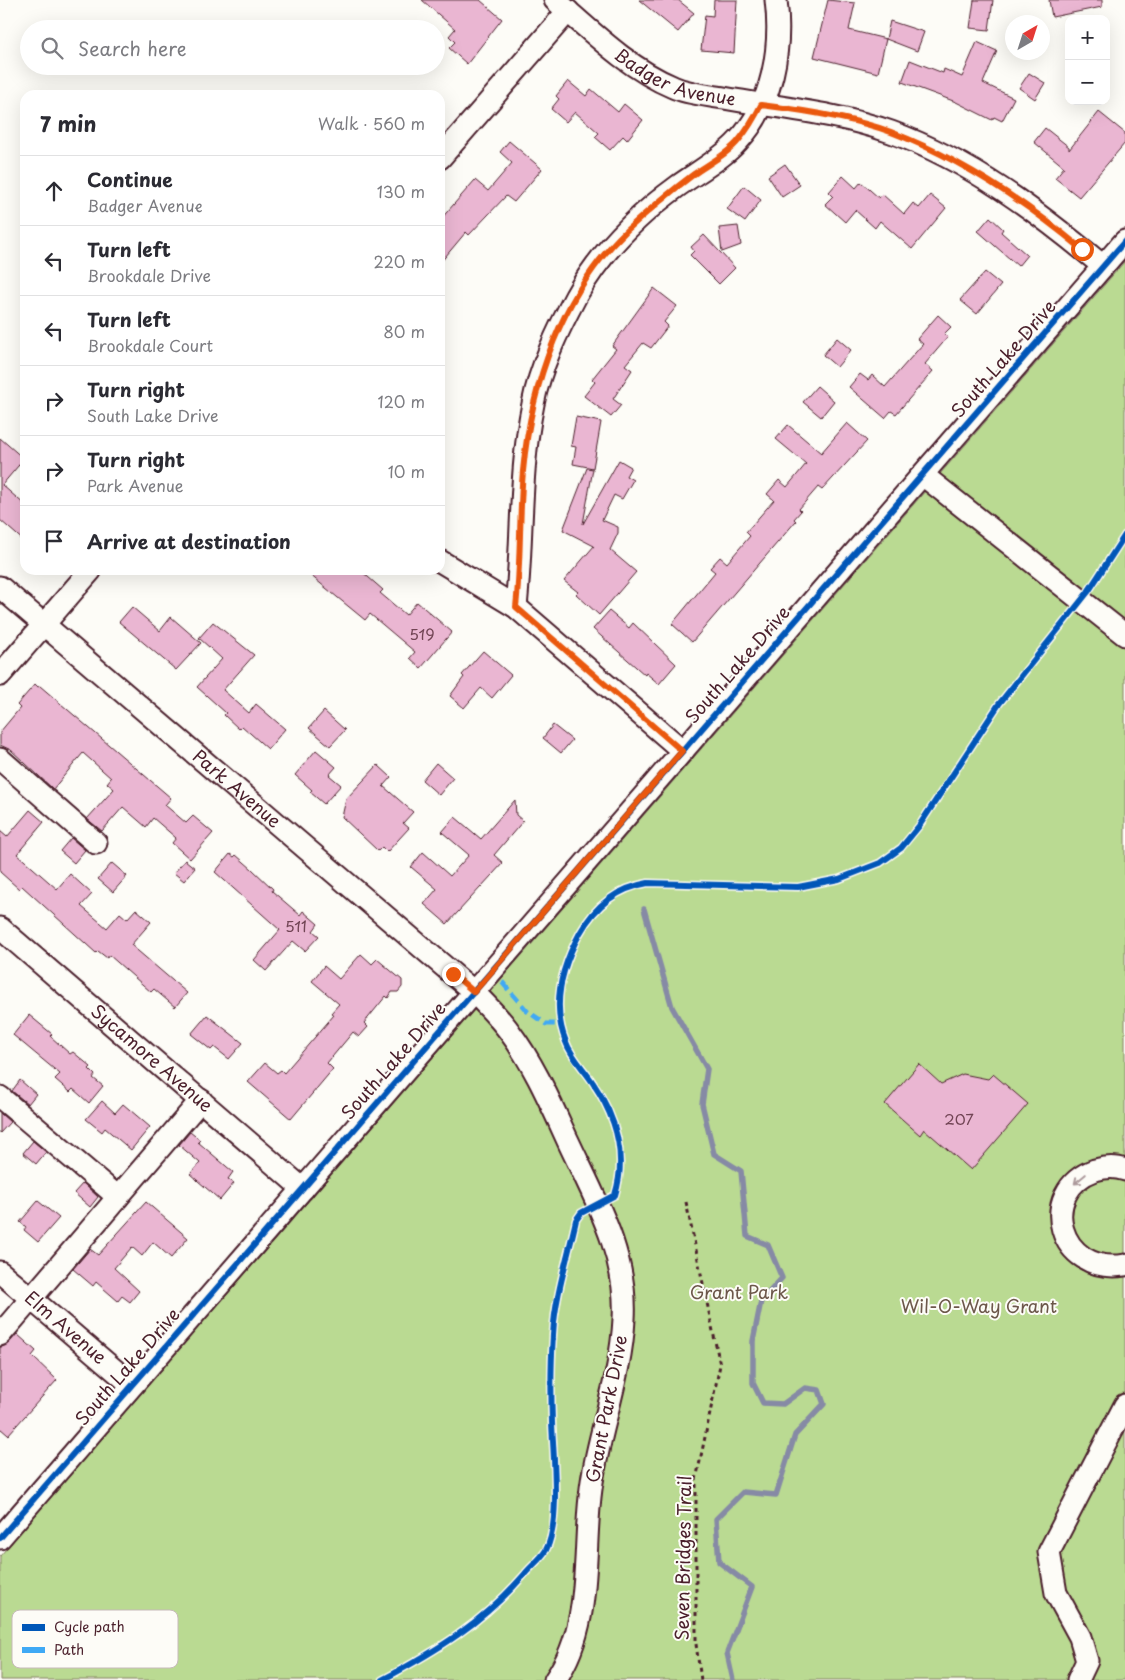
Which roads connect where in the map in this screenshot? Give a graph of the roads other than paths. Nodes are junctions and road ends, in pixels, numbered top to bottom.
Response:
1 (776, 0) edge
2 (561, 5) edge
3 (761, 105) junction
4 (445, 152) edge
5 (1125, 241) edge
6 (1103, 266) junction
7 (924, 476) junction
8 (445, 564) edge
9 (87, 575) edge
10 (0, 587) edge
11 (516, 607) junction
12 (44, 624) junction
13 (1125, 635) edge
14 (0, 675) edge
15 (682, 751) junction
16 (0, 759) edge
17 (96, 843) dead end
18 (0, 928) edge
19 (474, 992) junction
20 (0, 1097) edge
21 (201, 1100) junction
22 (1125, 1170) edge
23 (303, 1188) junction
24 (118, 1197) junction
25 (1125, 1266) edge
26 (0, 1272) edge
27 (32, 1299) junction
28 (0, 1335) edge
29 (132, 1385) junction
30 (1125, 1405) edge
31 (0, 1538) edge
32 (556, 1680) edge
33 (1078, 1680) edge

1 - 3 street
2 - 3 street, Badger Avenue
2 - 4 street
3 - 6 street, Badger Avenue
3 - 11 street
5 - 6 street, South Lake Drive
6 - 7 street, South Lake Drive
7 - 13 street
7 - 15 street, South Lake Drive
8 - 11 street
9 - 12 street
10 - 12 street, Park Avenue
11 - 15 street
12 - 14 street
12 - 19 street, Park Avenue
15 - 19 street, South Lake Drive
16 - 17 street
18 - 21 street, Sycamore Avenue
19 - 23 street, South Lake Drive
19 - 32 street, Grant Park Drive
20 - 24 street
21 - 23 street, Sycamore Avenue
21 - 24 street
22 -> 25 street
23 - 29 street, South Lake Drive
24 - 27 street
26 - 27 street, Elm Avenue
27 - 28 street
27 - 29 street, Elm Avenue
29 - 31 street, South Lake Drive
30 - 33 street

